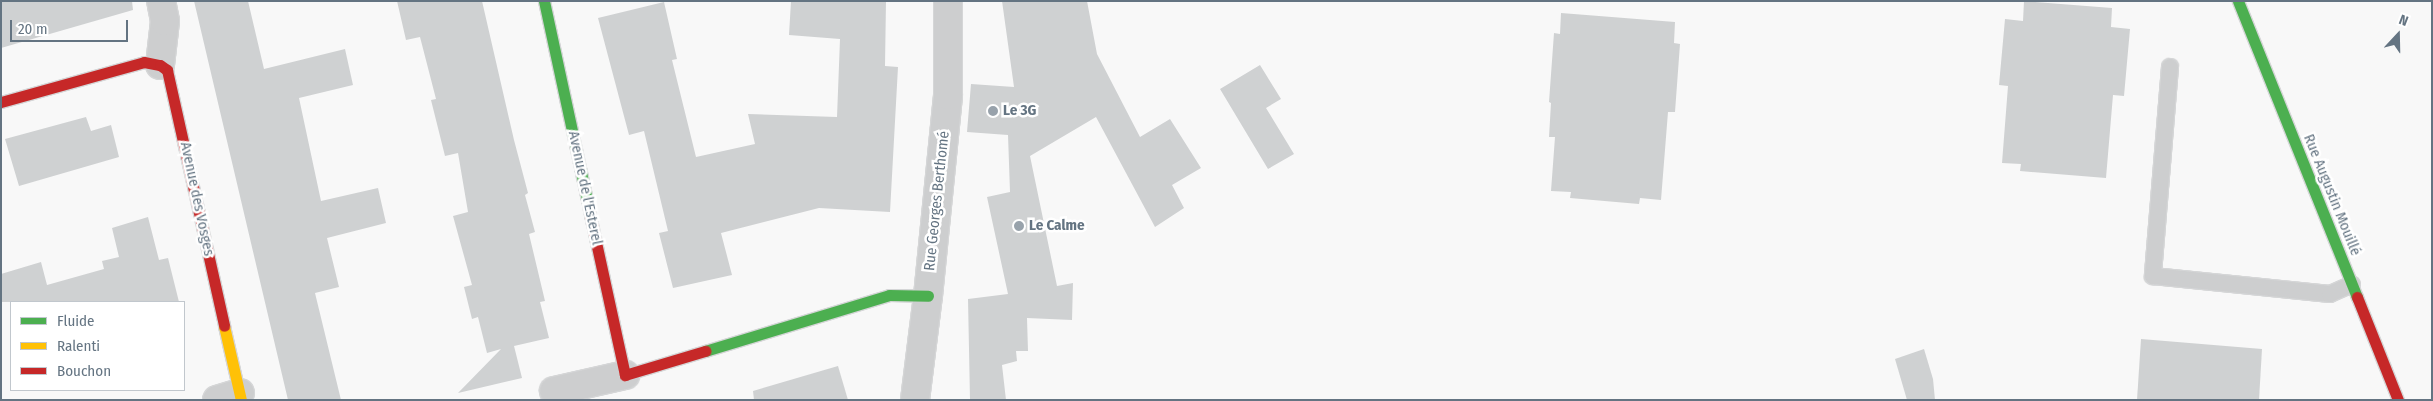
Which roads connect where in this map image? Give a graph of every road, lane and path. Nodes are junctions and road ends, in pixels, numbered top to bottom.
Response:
1 (161, 1) edge
2 (544, 1) edge
3 (948, 1) edge
4 (2238, 1) edge
5 (160, 64) junction
6 (2170, 67) dead end
7 (1, 102) edge
8 (2352, 284) junction
9 (928, 296) junction
10 (625, 375) junction
11 (554, 391) dead end
12 (233, 398) edge
13 (914, 400) edge
14 (2398, 400) edge

1 - 5 street
2 - 10 street, Avenue de l'Esterel
3 - 9 street, Rue Georges Berthomé
4 - 8 street, Rue Augustin Mouillé
5 - 7 street
5 - 12 street, Avenue des Vosges
6 - 8 lane
8 - 14 street, Rue Augustin Mouillé
9 - 10 street
9 - 13 street, Rue Georges Berthomé
10 - 11 street

